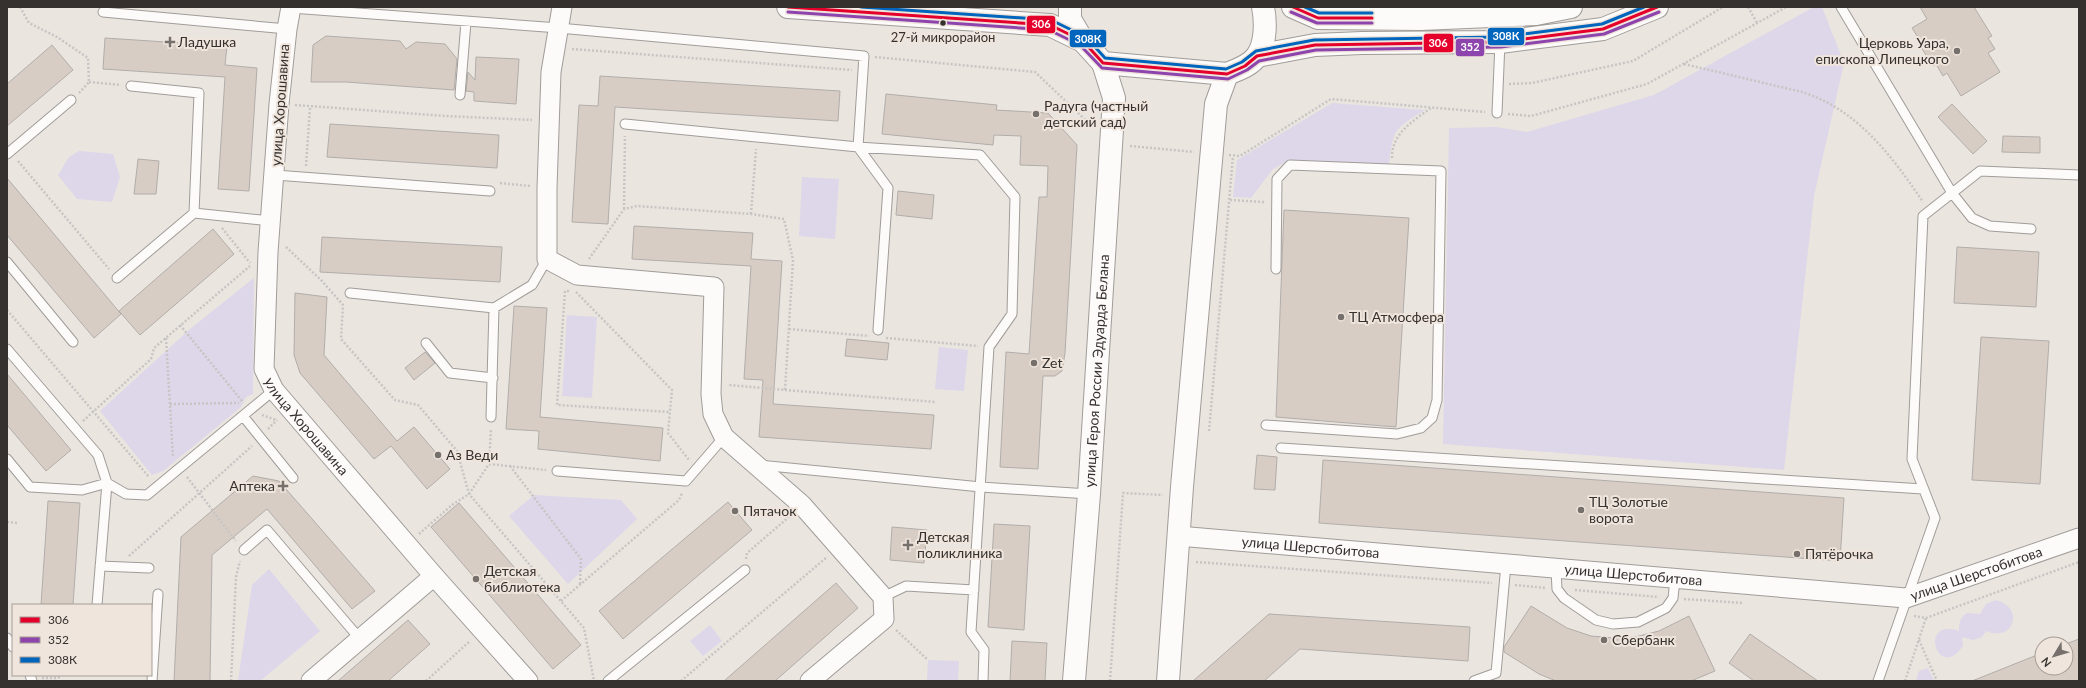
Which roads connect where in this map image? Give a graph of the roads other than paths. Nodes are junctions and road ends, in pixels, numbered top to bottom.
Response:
1 (562, 7) edge
2 (788, 7) edge
3 (1070, 7) edge
4 (1263, 7) edge
5 (1293, 7) edge
6 (1572, 7) edge
7 (1657, 7) edge
8 (1841, 7) edge
9 (291, 8) edge
10 (103, 12) dead end
11 (466, 22) junction
12 (287, 28) junction
13 (559, 28) junction
14 (1083, 41) junction
15 (1500, 42) junction
16 (1257, 56) junction
17 (1103, 63) junction
18 (1227, 74) junction
19 (131, 86) road end
20 (460, 95) dead end
21 (71, 100) road end
22 (1497, 113) dead end
23 (625, 124) road end
24 (858, 147) junction
25 (8, 153) edge
26 (275, 175) junction
27 (2079, 175) edge
28 (490, 191) road end
29 (1952, 193) junction
30 (194, 213) junction
31 (271, 221) junction
32 (2031, 229) dead end
33 (547, 259) junction
34 (7, 262) edge
35 (1276, 269) dead end
36 (117, 278) road end
37 (350, 293) dead end
38 (494, 308) junction
39 (878, 330) dead end
40 (73, 342) dead end
41 (426, 343) dead end
42 (7, 349) edge
43 (493, 378) junction
44 (274, 390) junction
45 (246, 413) junction
46 (491, 417) road end
47 (1266, 425) dead end
48 (724, 437) junction
49 (1281, 448) dead end
50 (7, 459) edge
51 (754, 464) junction
52 (557, 471) road end
53 (293, 478) dead end
54 (107, 483) junction
55 (981, 487) junction
56 (1924, 489) junction
57 (1089, 494) junction
58 (1178, 536) junction
59 (2079, 538) edge
60 (244, 550) road end
61 (1506, 564) junction
62 (100, 566) junction
63 (149, 568) dead end
64 (1556, 569) junction
65 (745, 570) road end
66 (434, 576) junction
67 (1675, 579) junction
68 (974, 590) junction
69 (158, 594) dead end
70 (882, 597) junction
71 (1906, 598) junction
72 (97, 604) edge
73 (360, 640) junction
74 (152, 681) edge
75 (311, 681) edge
76 (528, 681) edge
77 (608, 681) edge
78 (810, 681) edge
79 (983, 681) edge
80 (1074, 681) edge
81 (1168, 681) edge
82 (1474, 681) edge
83 (1878, 681) edge

1 - 13 street
2 - 14 main road
3 - 14 main road
4 - 16 main road
5 - 6 main road
7 - 15 main road
8 - 29 lane
9 - 11 lane
9 - 12 street, улица Хорошавина
10 - 12 lane
11 - 13 lane
11 - 20 lane
12 - 26 street, улица Хорошавина
13 - 24 lane
13 - 33 street
14 - 17 main road
15 - 16 main road
15 - 22 lane
16 - 18 main road
17 - 18 main road
17 - 57 main road, улица Героя России Эдуарда Белана
18 - 58 main road
19 - 30 lane
21 - 25 lane
23 - 24 lane
24 - 39 lane
24 - 55 lane
26 - 28 lane
26 - 31 street, улица Хорошавина
27 - 29 lane
29 - 32 lane
29 - 56 lane
30 - 31 lane
30 - 36 lane
31 - 44 street, улица Хорошавина
33 - 38 lane
33 - 48 street
34 - 40 lane
35 - 47 lane
37 - 38 lane
38 - 43 lane
41 - 43 lane
42 - 54 lane
43 - 46 lane
44 - 45 lane
44 - 66 street, улица Хорошавина
45 - 53 lane
45 - 54 lane
48 - 51 street
48 - 52 lane
49 - 56 lane
50 - 54 lane
51 - 55 lane
51 - 70 street
54 - 62 lane
55 - 57 lane
55 - 68 lane
56 - 71 lane
57 - 80 main road, улица Героя России Эдуарда Белана
58 - 61 street, улица Шерстобитова
58 - 81 main road
59 - 71 street, улица Шерстобитова
60 - 73 lane
61 - 64 street, улица Шерстобитова
61 - 82 lane
62 - 63 lane
62 - 72 lane
64 - 67 street, улица Шерстобитова
64 - 67 lane
65 - 77 lane
66 - 73 street
66 - 76 street, улица Хорошавина
67 - 71 street, улица Шерстобитова
68 - 70 lane
68 - 79 lane
69 - 74 lane
70 - 78 street
71 - 83 lane
73 - 75 street

